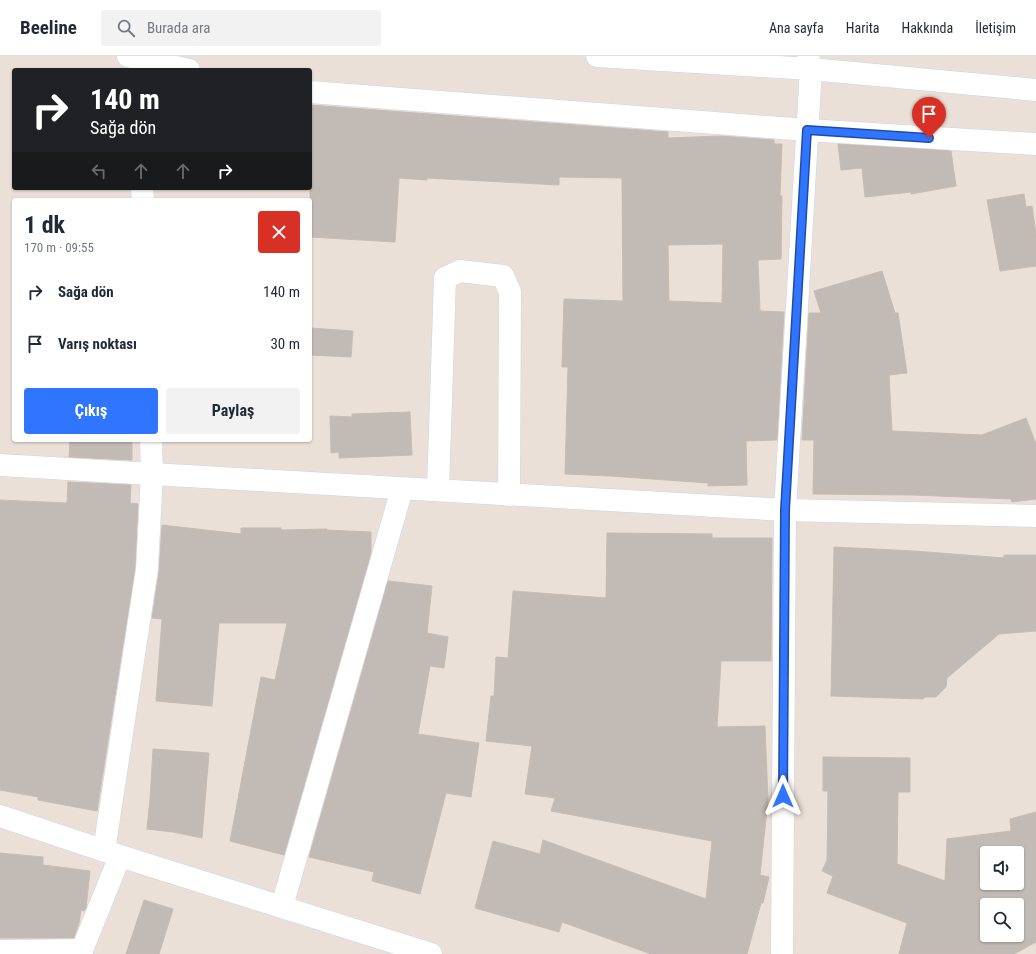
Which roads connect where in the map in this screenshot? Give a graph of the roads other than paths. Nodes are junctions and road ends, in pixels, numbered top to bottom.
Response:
1 (598, 56) edge
2 (138, 59) edge
3 (809, 63) edge
4 (180, 68) edge
5 (1036, 90) edge
6 (312, 92) edge
7 (807, 130) junction
8 (1036, 144) edge
9 (151, 442) edge
10 (0, 465) edge
11 (152, 474) junction
12 (402, 489) junction
13 (438, 490) junction
14 (509, 495) junction
15 (785, 510) junction
16 (1036, 516) edge
17 (0, 816) edge
18 (112, 853) junction
19 (282, 906) junction
20 (0, 951) edge
21 (82, 952) edge
22 (431, 954) edge
23 (782, 954) edge

1 - 3 street
2 - 4 street
3 - 5 street
3 - 7 street
6 - 7 street
7 - 8 street
7 - 15 street
9 - 11 street
10 - 11 street
11 - 12 street
11 - 18 street
12 - 13 street
12 - 19 street
13 - 14 street
13 - 14 street
14 - 15 street
15 - 16 street
15 - 23 street
17 - 18 street
18 - 19 street
18 - 21 street
19 - 22 street
20 - 21 street

